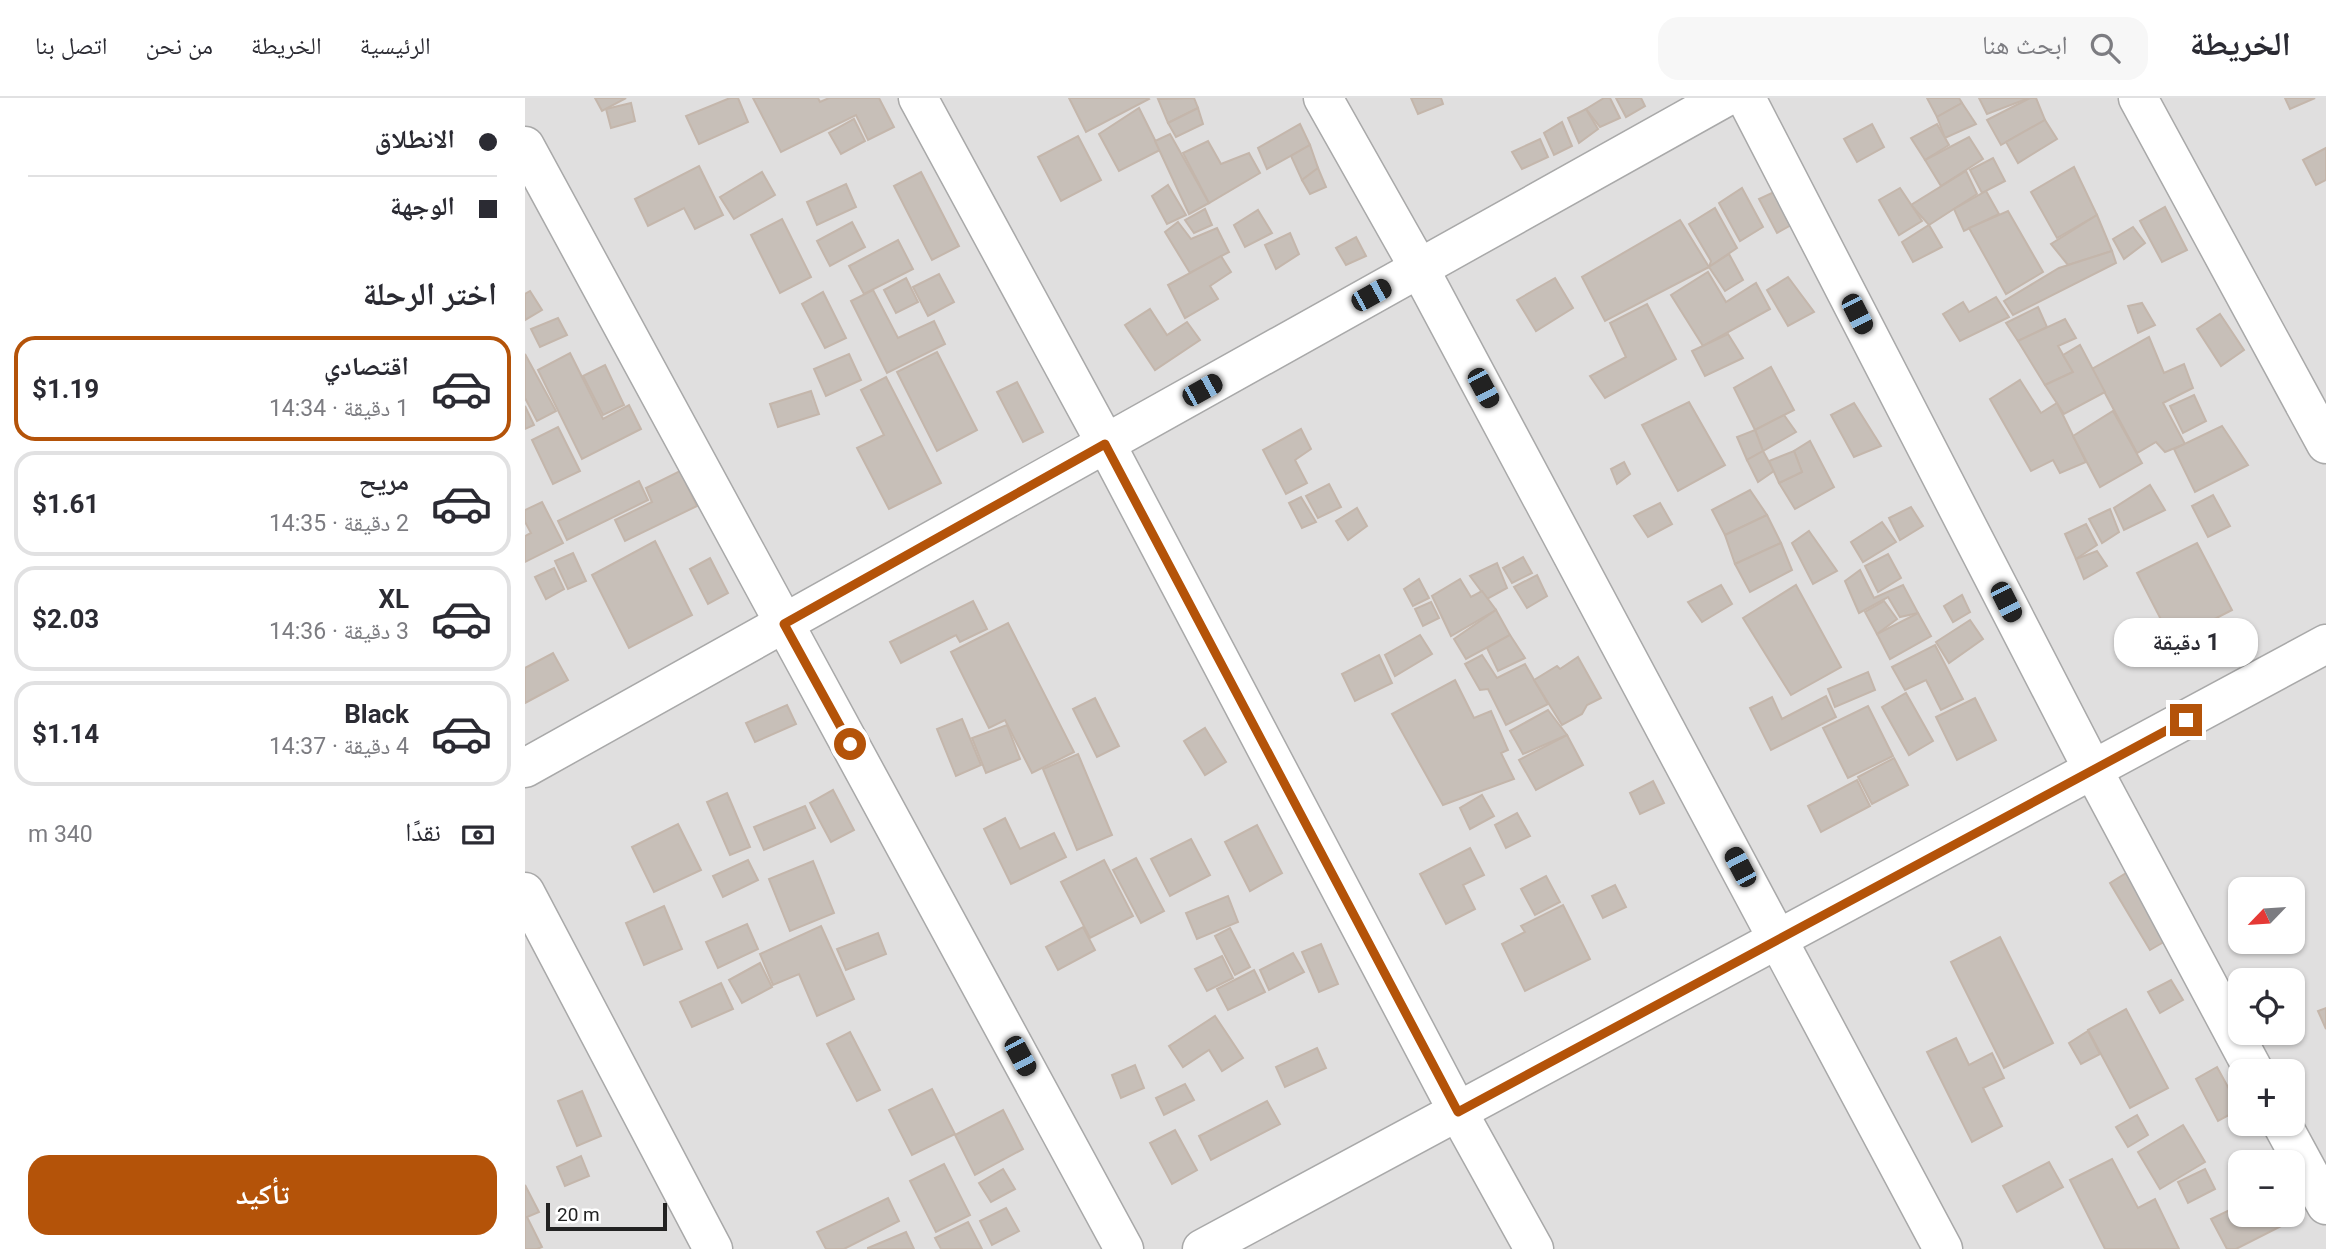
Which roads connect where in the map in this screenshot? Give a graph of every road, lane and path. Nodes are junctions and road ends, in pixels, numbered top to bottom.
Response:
1 (918, 98) edge
2 (1323, 98) edge
3 (1724, 98) edge
4 (1746, 98) edge
5 (2138, 98) edge
6 (525, 146) edge
7 (1419, 268) junction
8 (1105, 444) junction
9 (2326, 444) edge
10 (784, 624) junction
11 (2326, 645) edge
12 (525, 768) edge
13 (2093, 770) junction
14 (525, 892) edge
15 (1778, 939) junction
16 (2248, 1059) edge
17 (1458, 1112) junction
18 (2289, 1136) edge
19 (2326, 1205) edge
20 (713, 1249) edge
21 (1124, 1249) edge
22 (1202, 1249) edge
23 (1534, 1249) edge
24 (1943, 1249) edge

1 - 8 street
2 - 7 street
3 - 7 street
4 - 13 street
5 - 9 street
6 - 10 street
7 - 8 street
7 - 15 street
8 - 10 street
8 - 17 street
10 - 12 street
10 - 21 street
11 - 13 street
13 - 15 street
13 - 16 street
14 - 20 street
15 - 17 street
15 - 24 street
17 - 22 street
17 - 23 street
18 - 19 street

